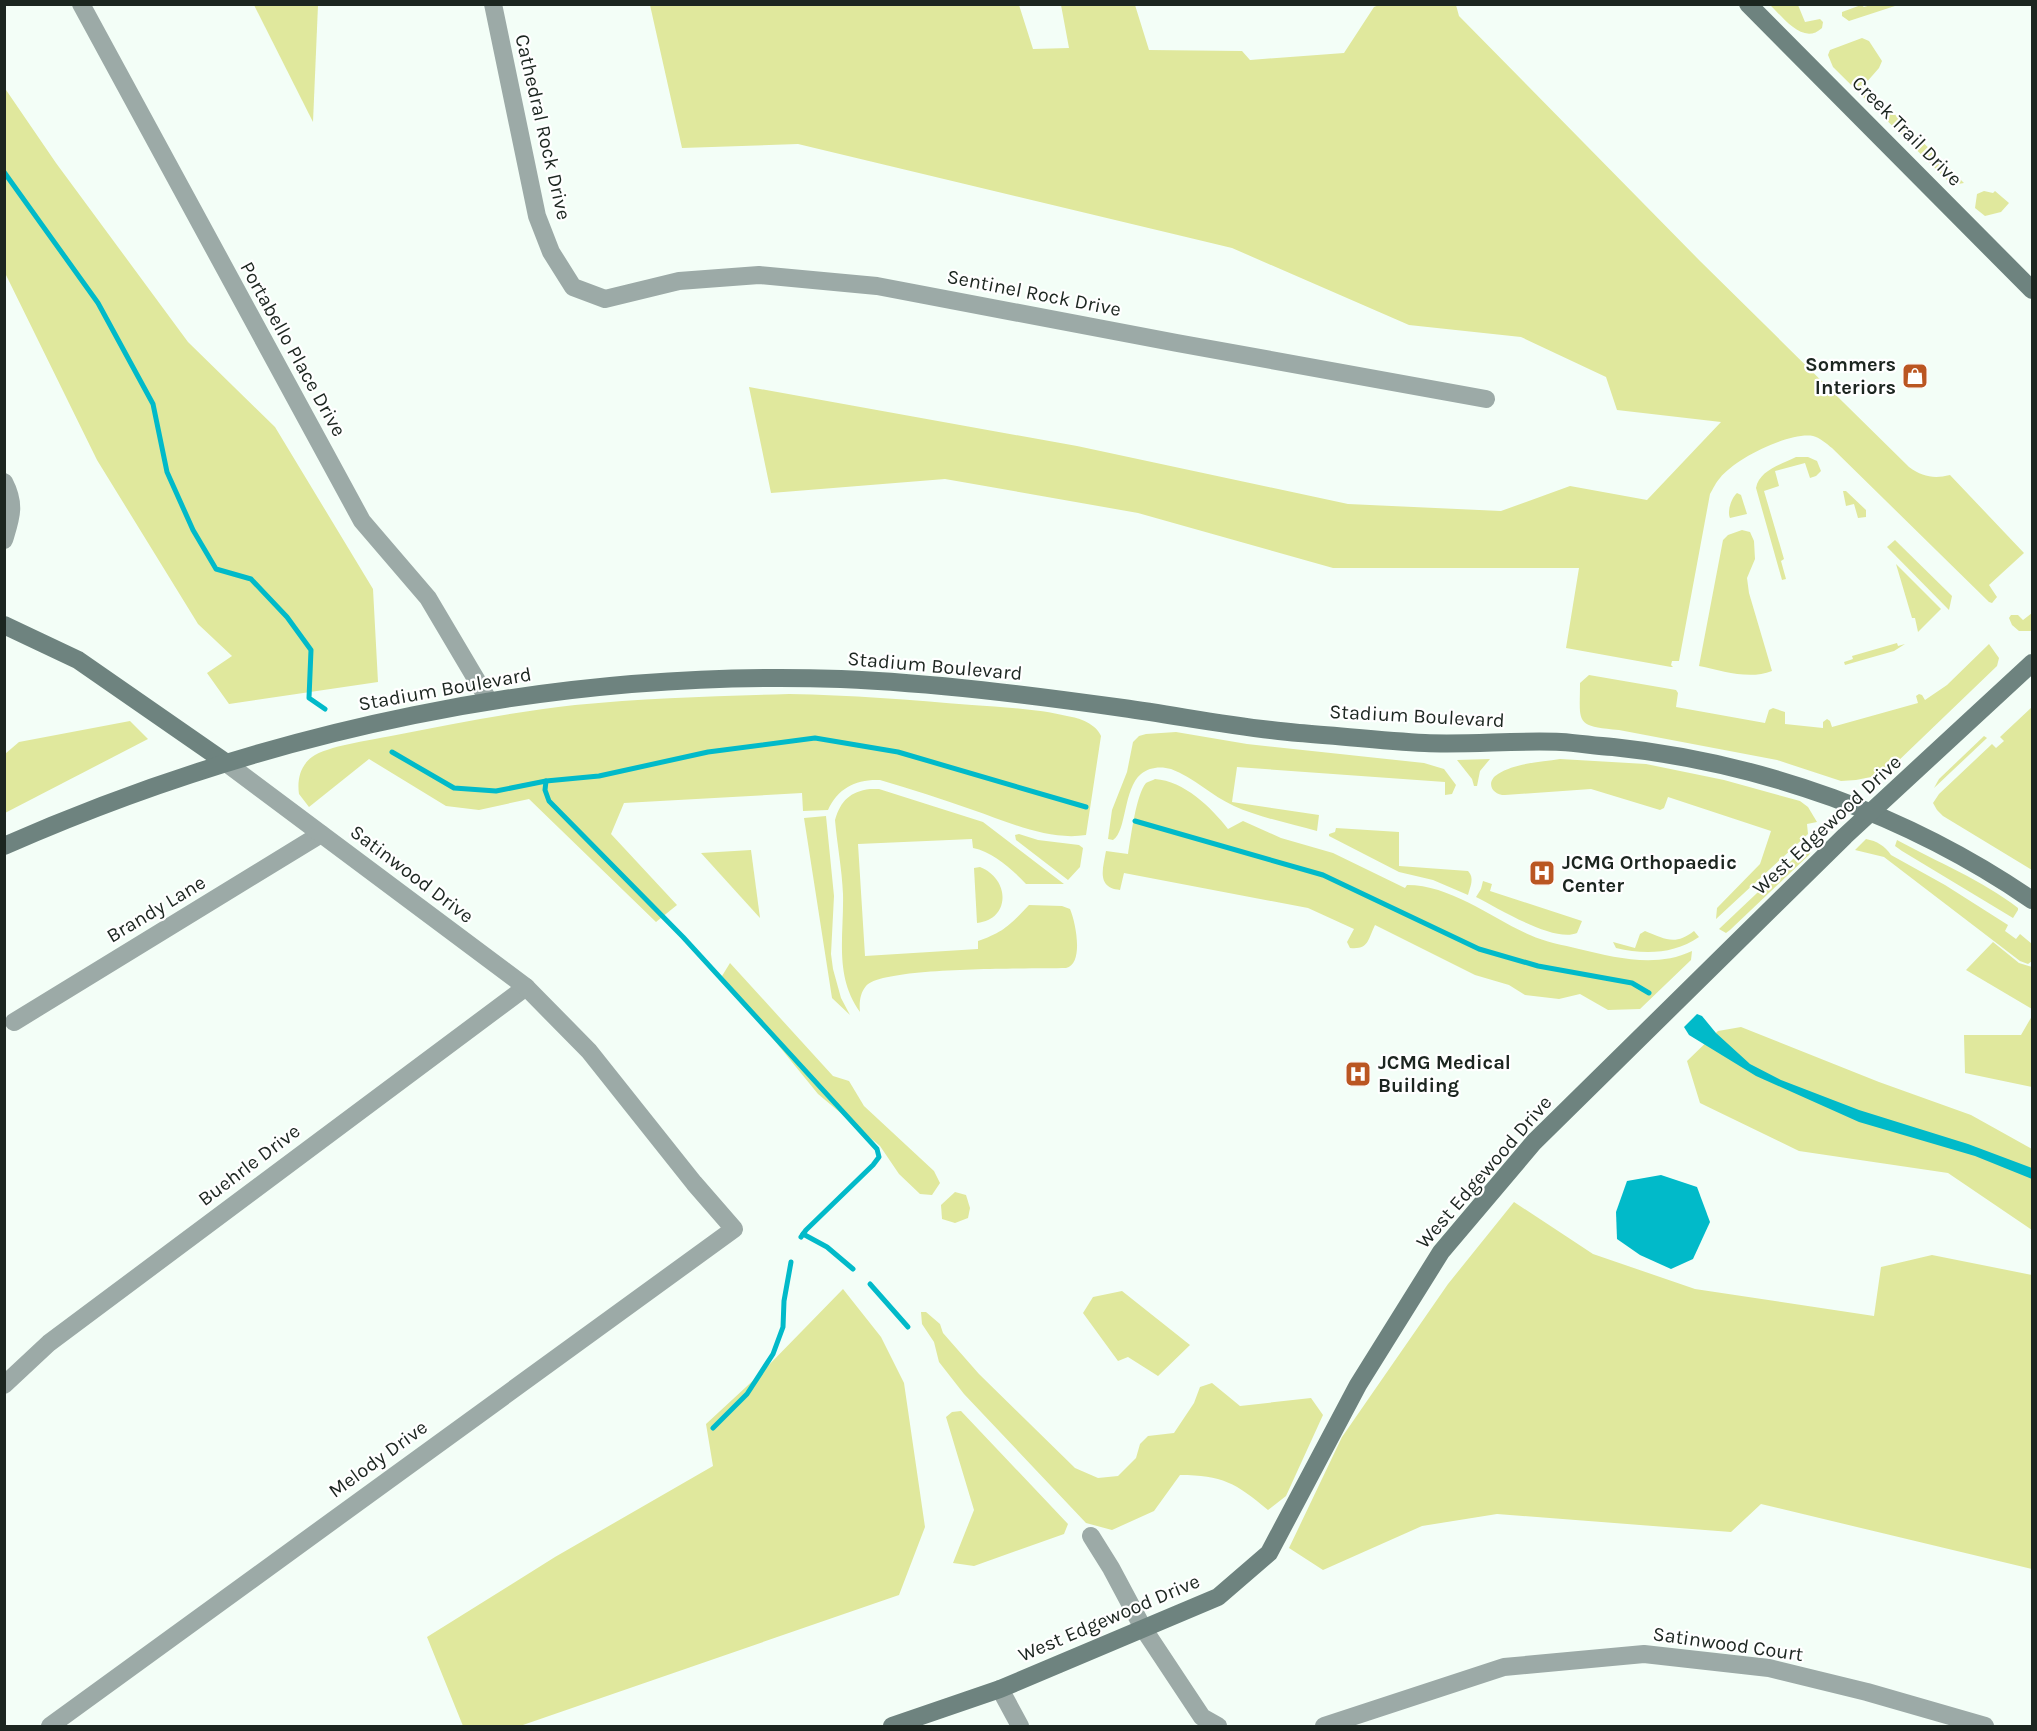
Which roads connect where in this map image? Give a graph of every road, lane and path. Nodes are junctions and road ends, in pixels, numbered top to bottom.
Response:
1 (81, 4) edge
2 (493, 4) edge
3 (1748, 4) edge
4 (573, 287) joint
5 (2032, 290) edge
6 (1486, 399) dead end
7 (4, 483) edge
8 (4, 540) edge
9 (4, 625) edge
10 (2032, 663) edge
11 (489, 701) junction
12 (225, 762) junction
13 (1873, 812) junction
14 (321, 834) junction
15 (4, 846) edge
16 (2032, 900) edge
17 (526, 987) junction
18 (14, 1022) dead end
19 (734, 1228) joint
20 (4, 1385) edge
21 (1091, 1536) dead end
22 (1143, 1628) junction
23 (1000, 1689) junction
24 (50, 1726) edge
25 (892, 1726) edge
26 (1020, 1726) edge
27 (1218, 1726) edge
28 (1324, 1726) edge
29 (1985, 1726) edge

1 - 11 street, Portabello Place Drive
2 - 4 street, Cathedral Rock Drive
3 - 5 main road, Creek Trail Drive
4 - 6 street, Sentinel Rock Drive
7 - 8 street
9 - 12 main road, Satinwood Drive
10 - 13 main road, West Edgewood Drive
11 - 12 main road, Stadium Boulevard
11 - 13 main road, Stadium Boulevard
12 - 14 street, Satinwood Drive
12 - 15 main road, Stadium Boulevard
13 - 16 main road, Stadium Boulevard
13 - 22 main road, West Edgewood Drive
14 - 17 street, Satinwood Drive
14 - 18 street, Brandy Lane
17 - 19 street, Satinwood Drive
17 - 20 street, Buehrle Drive
19 - 24 street, Melody Drive
21 - 22 street
22 - 23 main road, West Edgewood Drive
22 - 27 street
23 - 25 main road, West Edgewood Drive
23 - 26 street
28 - 29 street, Satinwood Court

